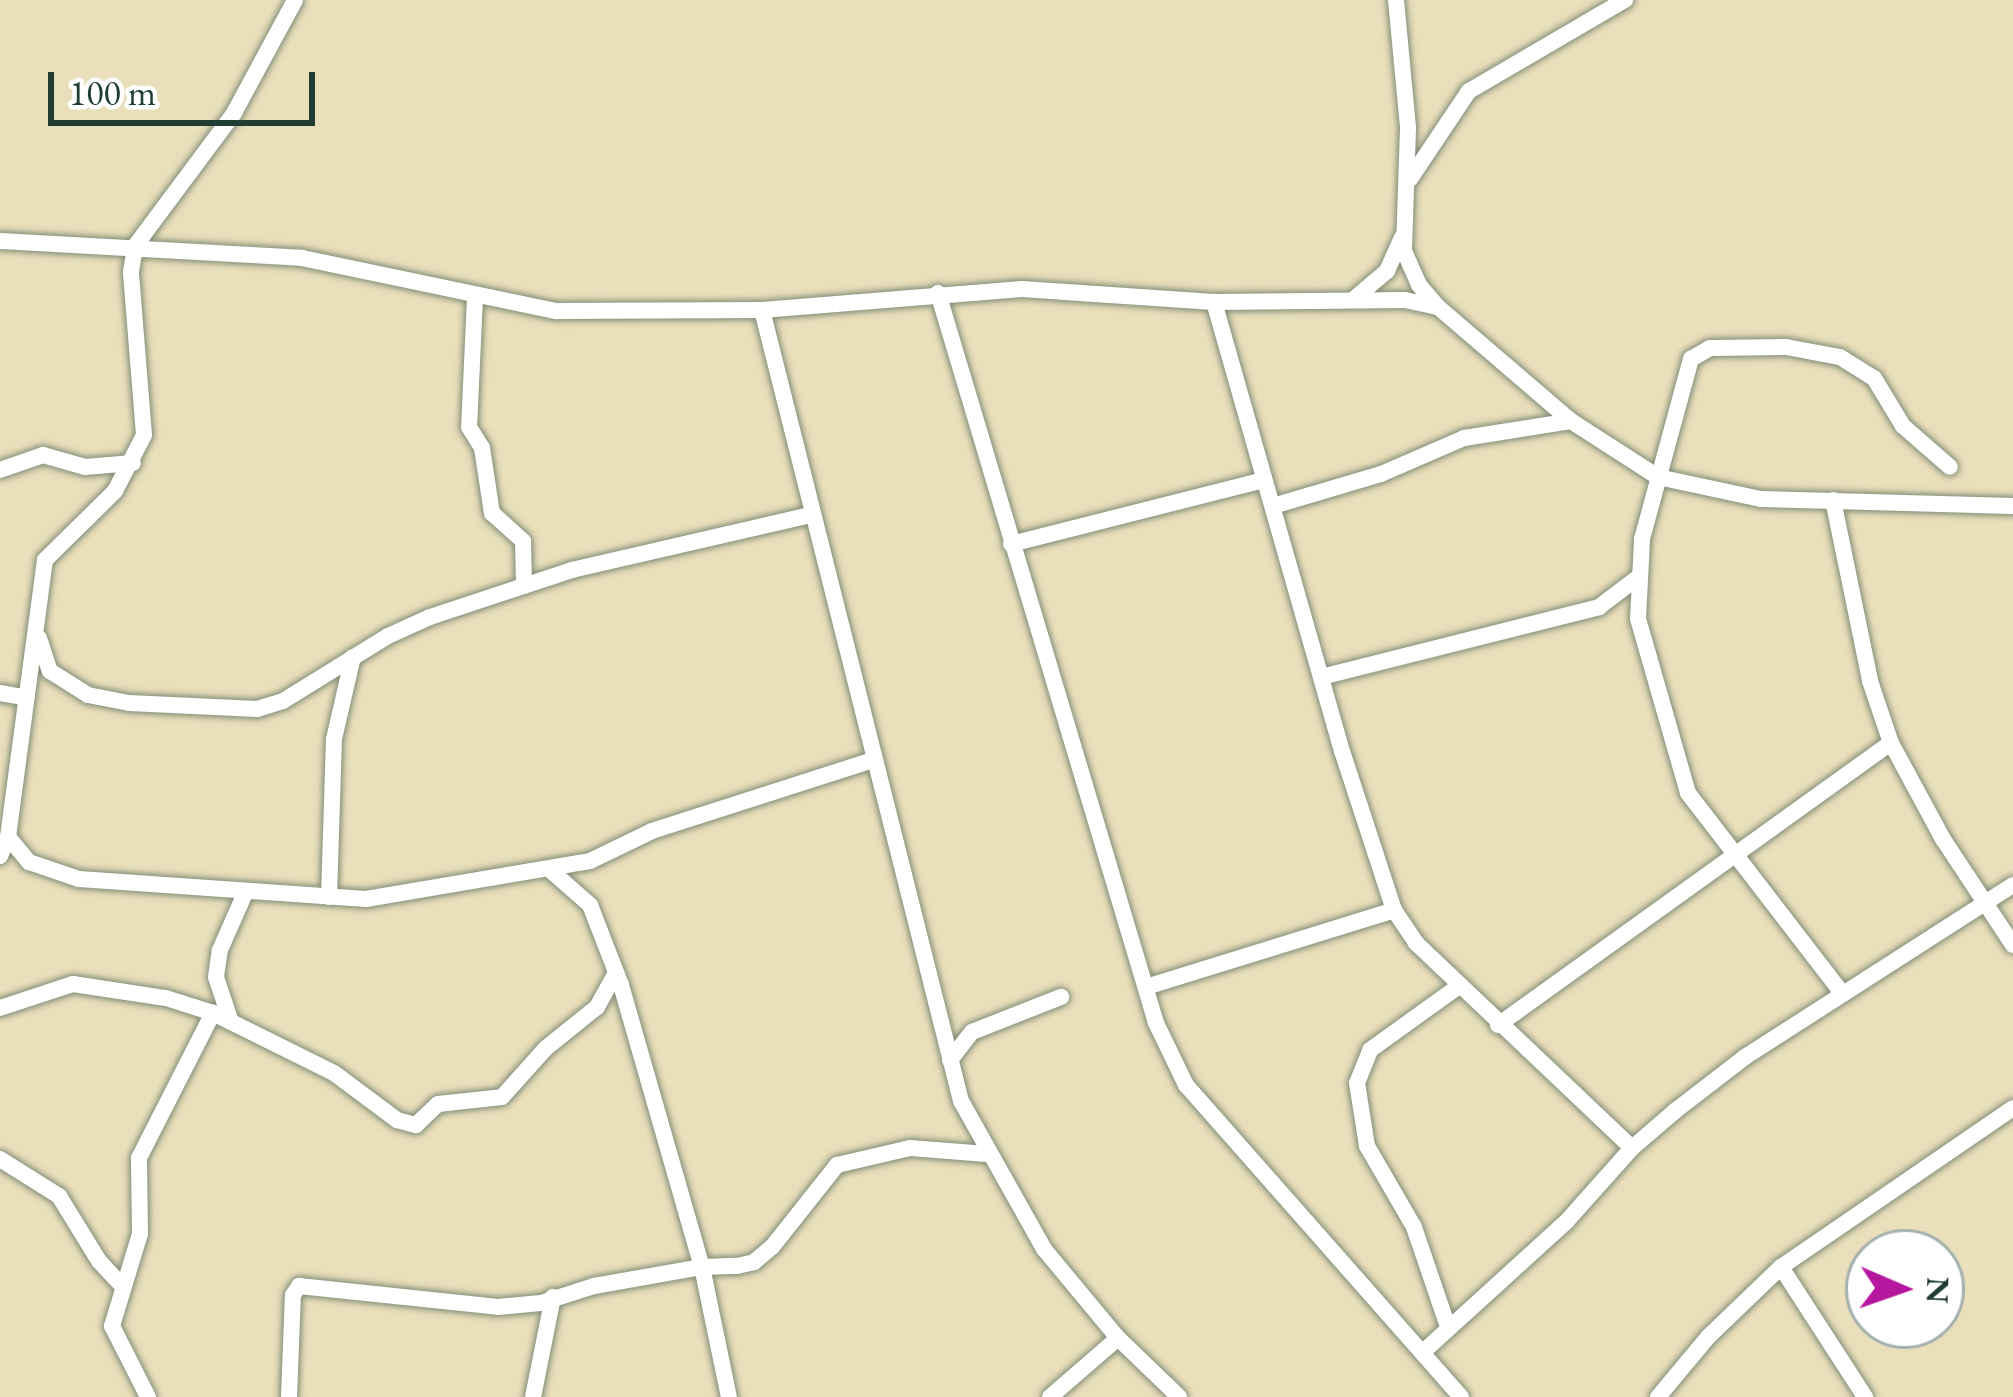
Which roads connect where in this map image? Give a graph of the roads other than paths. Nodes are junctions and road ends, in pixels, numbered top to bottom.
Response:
1 (296, 0) edge
2 (1396, 0) edge
3 (1625, 0) edge
4 (1409, 181) junction
5 (1402, 236) junction
6 (0, 241) edge
7 (135, 246) junction
8 (938, 293) junction
9 (475, 297) junction
10 (1355, 298) junction
11 (1214, 302) junction
12 (1438, 307) junction
13 (762, 310) junction
14 (1570, 421) junction
15 (133, 463) junction
16 (1950, 467) dead end
17 (0, 470) edge
18 (1658, 477) junction
19 (1264, 480) junction
20 (1833, 500) junction
21 (1273, 506) junction
22 (2013, 506) edge
23 (811, 515) junction
24 (1011, 544) junction
25 (1637, 578) junction
26 (524, 586) junction
27 (1607, 603) junction
28 (37, 619) junction
29 (1639, 624) junction
30 (352, 657) junction
31 (1321, 677) junction
32 (0, 693) edge
33 (27, 698) junction
34 (1891, 742) junction
35 (873, 760) junction
36 (8, 837) junction
37 (1736, 855) junction
38 (0, 856) edge
39 (549, 869) junction
40 (2013, 885) edge
41 (246, 891) junction
42 (329, 897) junction
43 (1984, 905) junction
44 (1394, 910) junction
45 (2013, 945) edge
46 (616, 973) junction
47 (1460, 986) junction
48 (1146, 987) junction
49 (1843, 993) junction
50 (1061, 997) dead end
51 (0, 1007) edge
52 (212, 1013) junction
53 (231, 1022) junction
54 (1498, 1025) junction
55 (950, 1060) junction
56 (2013, 1108) edge
57 (1632, 1148) junction
58 (987, 1154) junction
59 (0, 1159) edge
60 (702, 1267) junction
61 (1780, 1267) junction
62 (121, 1285) junction
63 (553, 1297) junction
64 (1448, 1327) junction
65 (1118, 1338) junction
66 (1423, 1352) junction
67 (148, 1397) edge
68 (289, 1397) edge
69 (533, 1397) edge
70 (729, 1397) edge
71 (1050, 1397) edge
72 (1179, 1397) edge
73 (1461, 1397) edge
74 (1658, 1397) edge
75 (1865, 1397) edge

1 - 7 street
2 - 4 street
3 - 4 street
4 - 5 street
5 - 10 street
5 - 12 street
6 - 7 street
7 - 9 street
7 - 15 street
8 - 11 street
8 - 13 street
8 - 24 street
9 - 13 street
9 - 26 street
10 - 11 street
10 - 12 street
11 - 19 street
12 - 14 street
13 - 23 street
14 - 18 street
14 - 21 street
15 - 17 street
15 - 28 street
16 - 18 street
18 - 20 street
18 - 25 street
19 - 21 street
19 - 24 street
20 - 22 street
20 - 34 street
21 - 31 street
23 - 26 street
23 - 35 street
24 - 48 street
25 - 27 street
25 - 29 street
26 - 30 street
27 - 29 street
27 - 31 street
28 - 30 street
28 - 33 street
29 - 37 street
30 - 42 street
31 - 44 street
32 - 33 street
33 - 36 street
34 - 37 street
34 - 43 street
35 - 39 street
35 - 55 street
36 - 38 street
36 - 41 street
37 - 49 street
37 - 54 street
39 - 42 street
39 - 46 street
40 - 43 street
41 - 42 street
41 - 53 street
43 - 45 street
43 - 49 street
44 - 47 street
44 - 48 street
46 - 53 street
46 - 60 street
47 - 54 street
47 - 64 street
48 - 66 street
49 - 57 street
50 - 55 street
51 - 52 street
52 - 53 street
52 - 62 street
54 - 57 street
55 - 58 street
56 - 61 street
57 - 64 street
58 - 60 street
58 - 65 street
59 - 62 street
60 - 63 street
60 - 70 street
61 - 74 street
61 - 75 street
62 - 67 street
63 - 68 street
63 - 69 street
64 - 66 street
65 - 71 street
65 - 72 street
66 - 73 street

